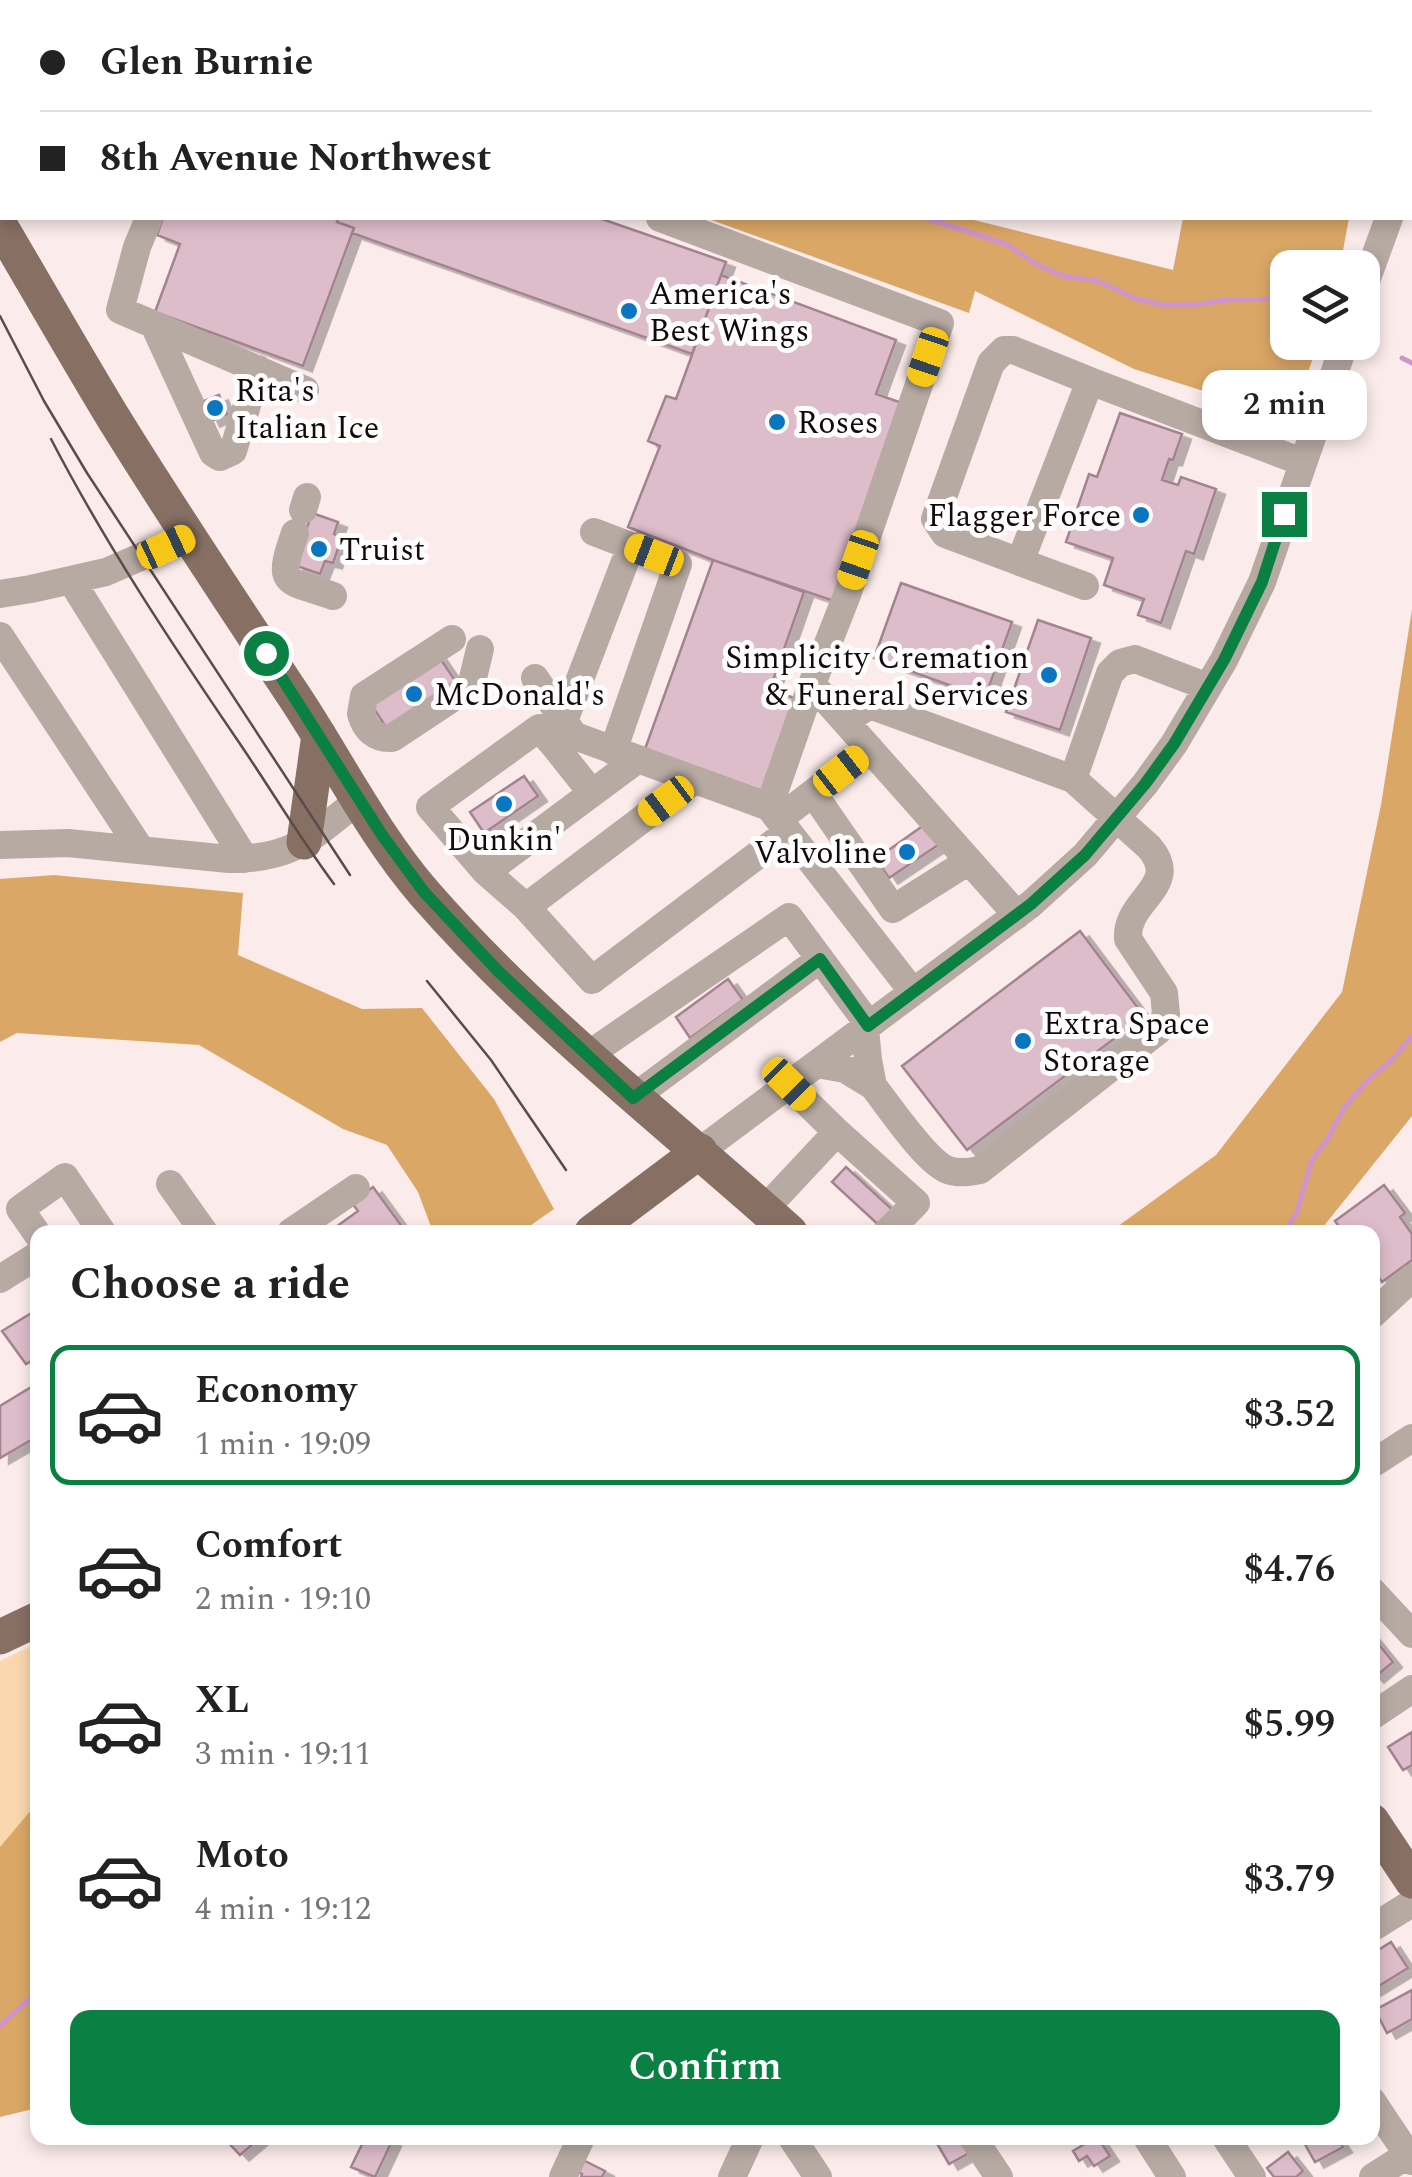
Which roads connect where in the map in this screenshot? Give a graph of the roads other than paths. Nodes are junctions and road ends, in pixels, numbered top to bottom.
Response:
1 (147, 220) edge
2 (665, 220) edge
3 (1388, 220) edge
4 (0, 225) edge
5 (1377, 250) edge
6 (154, 324) junction
7 (1338, 360) edge
8 (258, 369) junction
9 (1090, 381) junction
10 (305, 390) dead end
11 (1302, 462) junction
12 (301, 513) dead end
13 (594, 532) dead end
14 (189, 536) junction
15 (631, 546) junction
16 (1020, 562) junction
17 (71, 580) junction
18 (1085, 586) dead end
19 (0, 594) edge
20 (333, 596) dead end
21 (0, 636) edge
22 (452, 639) dead end
23 (480, 650) dead end
24 (535, 678) dead end
25 (812, 684) junction
26 (1208, 687) junction
27 (845, 721) junction
28 (319, 735) junction
29 (565, 736) junction
30 (870, 749) junction
31 (626, 755) junction
32 (1073, 779) junction
33 (694, 780) junction
34 (592, 793) junction
35 (812, 793) junction
36 (360, 800) junction
37 (779, 819) junction
38 (1116, 819) junction
39 (304, 842) junction
40 (0, 844) edge
41 (141, 850) junction
42 (245, 859) junction
43 (969, 861) junction
44 (486, 872) junction
45 (526, 907) junction
46 (1017, 914) junction
47 (820, 959) junction
48 (913, 992) junction
49 (867, 1027) junction
50 (588, 1055) junction
51 (816, 1064) junction
52 (789, 1084) junction
53 (873, 1086) junction
54 (633, 1098) junction
55 (837, 1132) junction
56 (700, 1152) junction
57 (170, 1184) dead end
58 (356, 1188) dead end
59 (777, 1221) edge
60 (31, 1225) edge
61 (97, 1225) edge
62 (199, 1225) edge
63 (302, 1225) edge
64 (601, 1225) edge
65 (894, 1225) edge
66 (30, 1260) edge
67 (1412, 1278) edge
68 (0, 1279) edge
69 (1380, 1308) edge
70 (1412, 1438) edge
71 (1380, 1459) edge
72 (1380, 1600) edge
73 (30, 1602) edge
74 (0, 1615) edge
75 (30, 1623) edge
76 (1412, 1634) edge
77 (0, 1637) edge
78 (1412, 1689) edge
79 (1380, 1711) edge
80 (1380, 1833) edge
81 (1412, 1881) edge
82 (1412, 1903) edge
83 (1380, 1923) edge
84 (1380, 2112) edge
85 (578, 2145) edge
86 (747, 2145) edge
87 (797, 2145) edge
88 (978, 2145) edge
89 (1151, 2145) edge
90 (1231, 2145) edge
91 (1411, 2156) edge
92 (562, 2177) edge
93 (732, 2177) edge
94 (818, 2177) edge
95 (999, 2177) edge
96 (1172, 2177) edge
97 (1252, 2177) edge
98 (1373, 2177) edge

1 - 6 street
2 - 25 street
3 - 5 street
4 - 14 main road
6 - 8 street
6 - 8 street
7 - 11 street
8 - 10 street
9 - 11 street
9 - 16 street
9 - 16 street
11 - 26 street
12 - 20 street
13 - 15 street
14 - 17 street
14 - 28 main road
15 - 29 street
15 - 31 street
16 - 18 street
17 - 19 street
17 - 42 street
21 - 41 street
22 - 23 street
24 - 29 street
25 - 27 street
25 - 37 street
26 - 32 street
26 - 38 street
27 - 30 street
27 - 32 street
28 - 36 main road
28 - 39 main road
29 - 31 street
29 - 34 street
29 - 44 street
30 - 35 street
30 - 43 street
31 - 33 street
31 - 34 street
32 - 38 street
33 - 37 street
33 - 45 street
34 - 44 street
35 - 37 street
35 - 43 street
36 - 39 street
36 - 50 main road
37 - 45 street
37 - 48 street
38 - 46 street
38 - 53 street
39 - 42 street
40 - 41 street
41 - 42 street
43 - 46 street
44 - 45 street
46 - 48 street
47 - 49 street
47 - 50 street
47 - 54 street
48 - 49 street
49 - 51 street
49 - 53 street
50 - 54 main road
51 - 52 street
51 - 53 street
52 - 55 street
52 - 56 street
54 - 56 main road
55 - 59 street
55 - 65 street
56 - 59 main road
56 - 64 main road
57 - 62 street
58 - 63 street
60 - 61 street
66 - 68 street
67 - 69 street
70 - 71 street
72 - 76 street
73 - 74 main road
75 - 77 main road
78 - 79 street
80 - 81 main road
82 - 83 street
84 - 91 street
85 - 92 street
86 - 93 street
87 - 94 street
88 - 95 street
89 - 96 street
90 - 97 street
91 - 98 street

